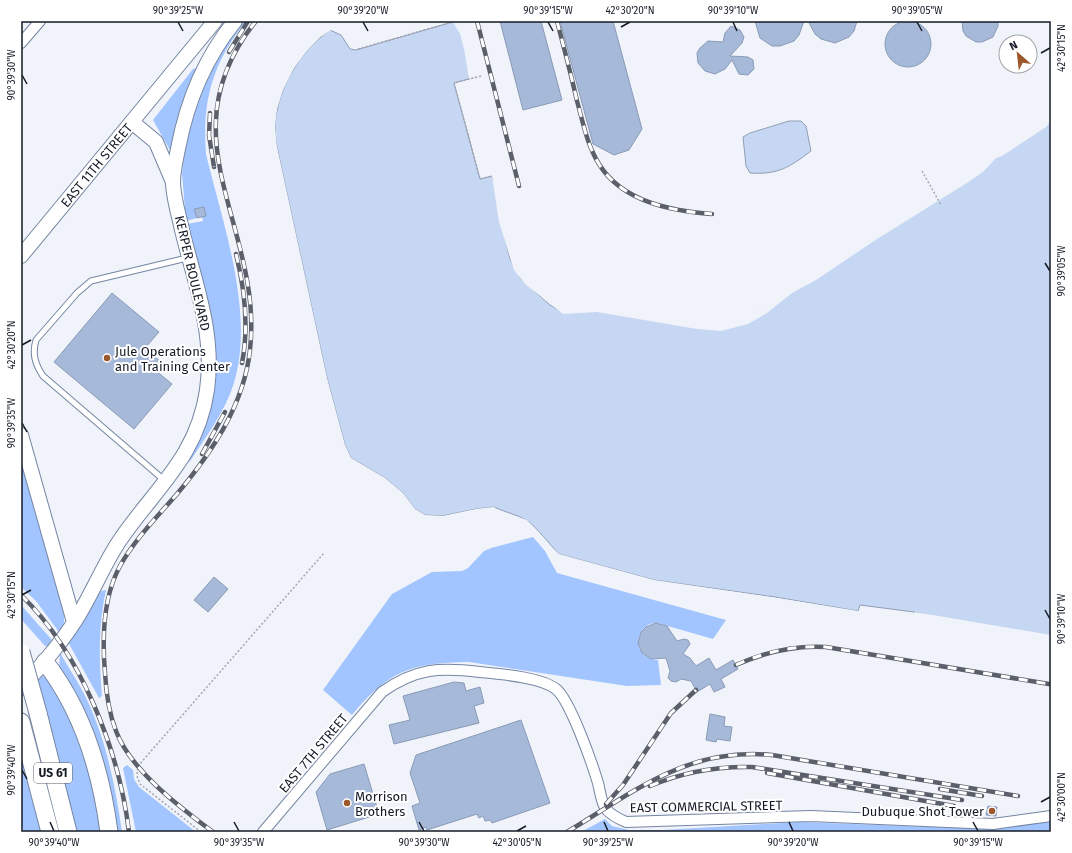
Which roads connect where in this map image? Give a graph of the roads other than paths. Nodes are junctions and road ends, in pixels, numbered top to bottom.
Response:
1 (40, 21) edge
2 (215, 21) edge
3 (235, 21) edge
4 (223, 36) junction
5 (21, 43) edge
6 (172, 73) junction
7 (132, 122) junction
8 (173, 182) junction
9 (21, 256) edge
10 (189, 257) junction
11 (21, 434) edge
12 (167, 482) junction
13 (74, 622) junction
14 (21, 652) edge
15 (45, 662) junction
16 (21, 688) edge
17 (382, 692) joint
18 (21, 722) edge
19 (1051, 816) edge
20 (50, 832) edge
21 (68, 832) edge
22 (109, 832) edge
23 (263, 832) edge

1 - 5 street
2 - 6 main road
3 - 4 main road, KERPER BOULEVARD
4 - 6 main road
4 - 8 main road, KERPER BOULEVARD
6 - 7 main road, EAST 11TH STREET
7 - 8 main road
7 - 9 main road, EAST 11TH STREET
8 - 10 main road, KERPER BOULEVARD
10 - 12 main road, KERPER BOULEVARD
10 - 12 lane
11 - 13 main road
12 - 13 main road, KERPER BOULEVARD
13 - 15 main road, KERPER BOULEVARD
14 - 21 highway, US 61, bridge
15 - 16 main road, KERPER BOULEVARD
15 - 22 highway
17 - 19 street, EAST COMMERCIAL STREET
17 - 23 street, EAST 7TH STREET
18 - 20 highway, US 61

